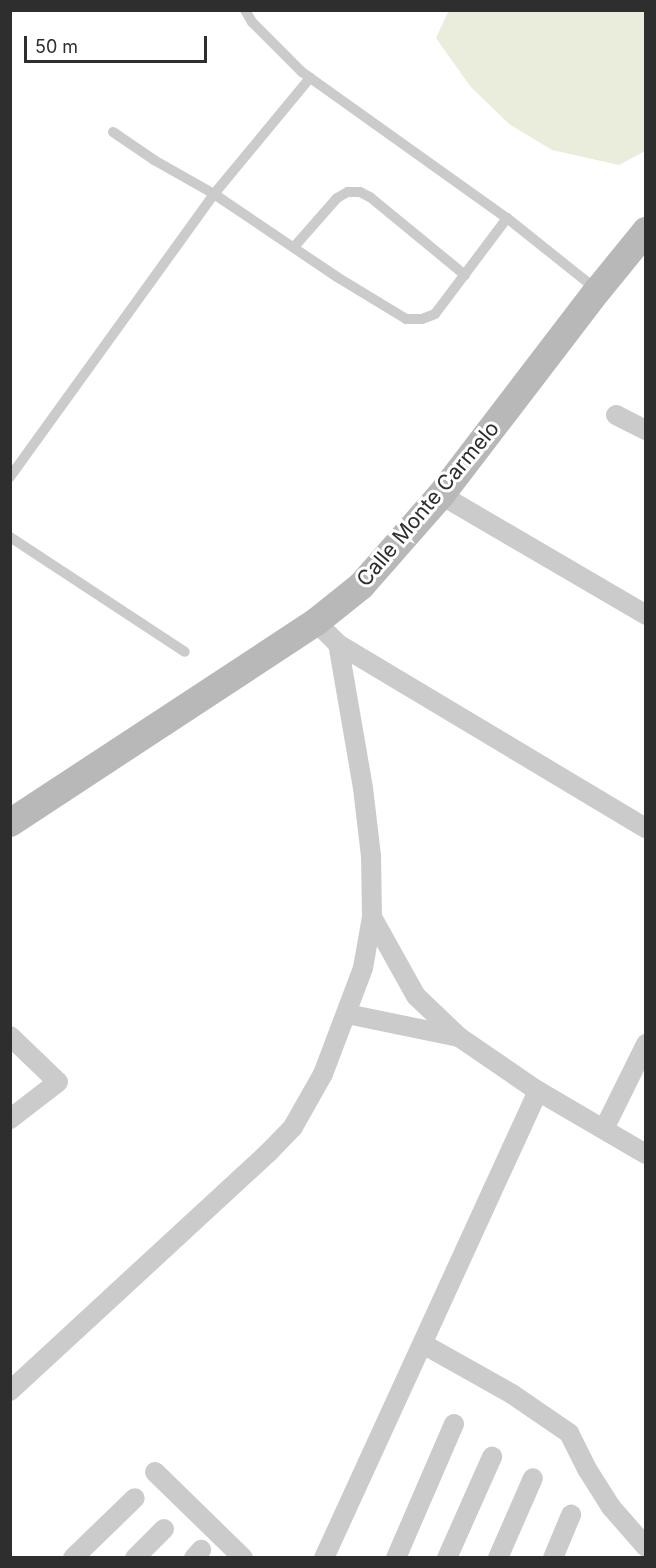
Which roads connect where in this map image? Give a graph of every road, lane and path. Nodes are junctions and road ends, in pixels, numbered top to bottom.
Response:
1 (246, 10) edge
2 (310, 78) junction
3 (113, 132) dead end
4 (214, 194) junction
5 (507, 218) junction
6 (645, 231) edge
7 (294, 248) junction
8 (465, 275) junction
9 (598, 290) junction
10 (616, 415) dead end
11 (645, 430) edge
12 (10, 477) edge
13 (441, 495) junction
14 (10, 537) edge
15 (645, 615) edge
16 (316, 622) junction
17 (338, 644) junction
18 (185, 652) dead end
19 (10, 823) edge
20 (645, 828) edge
21 (372, 917) junction
22 (347, 1014) junction
23 (10, 1036) edge
24 (459, 1037) junction
25 (645, 1044) edge
26 (538, 1091) junction
27 (10, 1119) edge
28 (604, 1130) junction
29 (645, 1155) edge
30 (423, 1344) junction
31 (10, 1390) edge
32 (454, 1424) dead end
33 (492, 1457) dead end
34 (155, 1472) dead end
35 (533, 1478) dead end
36 (135, 1498) dead end
37 (572, 1515) dead end
38 (164, 1529) dead end
39 (645, 1547) edge
40 (73, 1557) edge
41 (135, 1557) edge
42 (243, 1557) edge
43 (324, 1557) edge
44 (396, 1557) edge
45 (447, 1557) edge
46 (498, 1557) edge
47 (553, 1557) edge

1 - 2 lane
2 - 4 lane
2 - 5 lane
3 - 4 lane
4 - 7 lane
4 - 12 lane
5 - 8 lane
5 - 9 lane
6 - 9 street, Calle Monte Carmelo
7 - 8 lane
7 - 8 lane
9 - 13 street, Calle Monte Carmelo
10 - 11 street
13 - 15 street
13 - 16 street, Calle Monte Carmelo
14 - 18 lane
16 - 17 street
16 - 19 street, Calle Monte Carmelo
17 - 20 street
17 - 21 street
21 - 22 street
21 - 24 street
22 - 24 street
22 - 31 street
23 - 27 street
24 - 26 street
25 - 28 street
26 - 28 street
26 - 30 street
28 - 29 street
30 - 39 street
30 - 43 street
32 - 44 street
33 - 45 street
34 - 42 street
35 - 46 street
36 - 40 street
37 - 47 street
38 - 41 street

